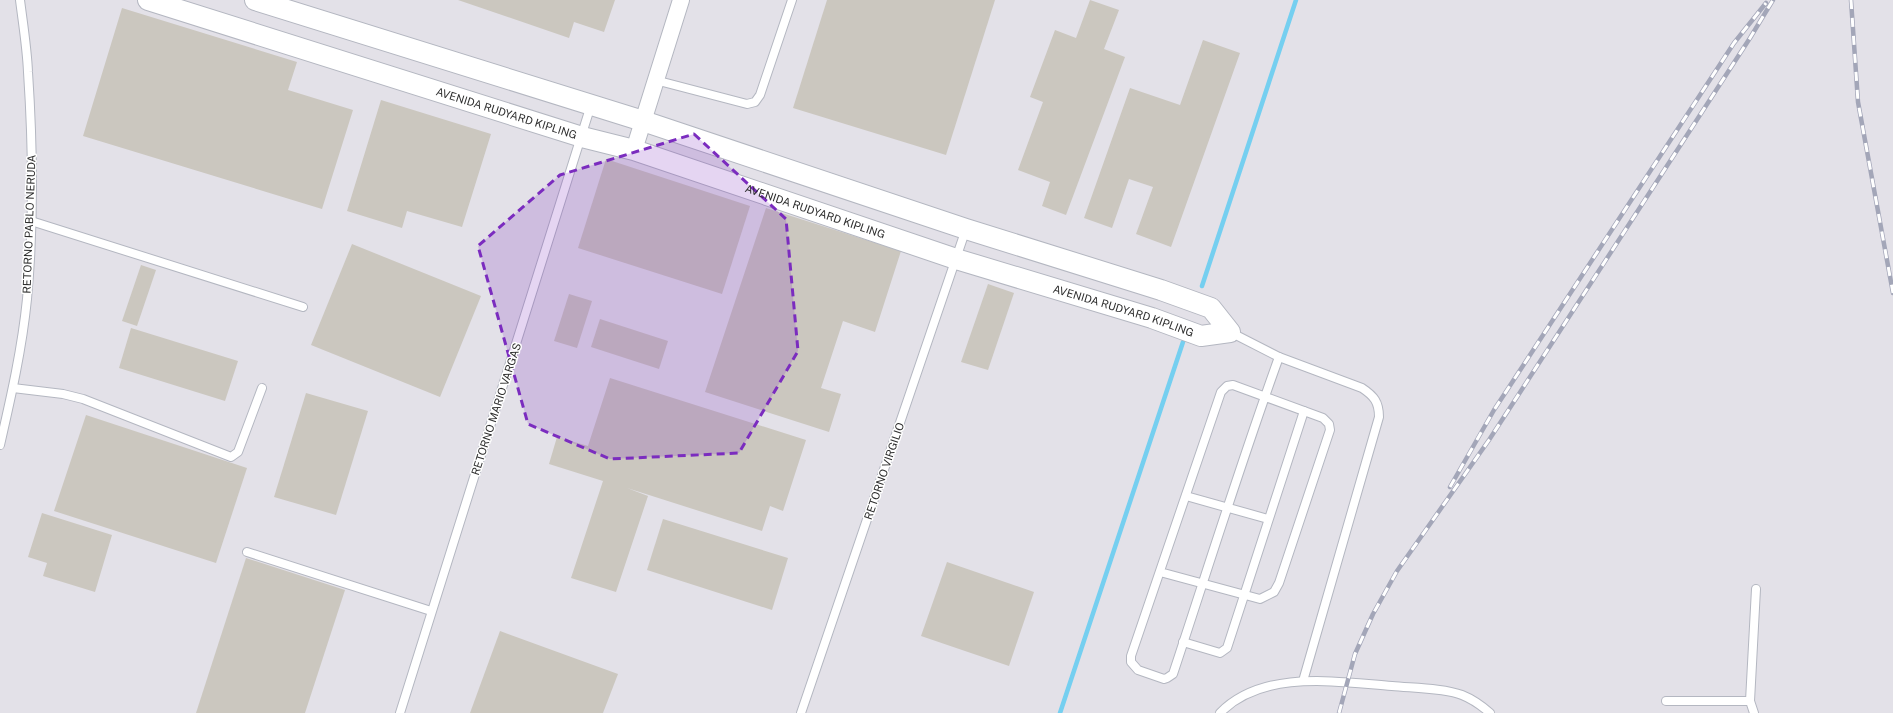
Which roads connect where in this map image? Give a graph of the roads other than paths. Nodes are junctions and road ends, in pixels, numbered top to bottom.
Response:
1 (20, 0) edge
2 (148, 0) edge
3 (255, 0) edge
4 (681, 0) edge
5 (792, 0) edge
6 (656, 80) junction
7 (591, 104) junction
8 (643, 121) junction
9 (582, 137) junction
10 (634, 150) junction
11 (30, 221) junction
12 (966, 229) junction
13 (956, 259) junction
14 (1161, 290) junction
15 (304, 306) dead end
16 (1152, 318) junction
17 (1230, 332) junction
18 (1279, 357) junction
19 (13, 388) junction
20 (262, 388) dead end
21 (1265, 396) junction
22 (1304, 411) junction
23 (0, 445) edge
24 (1186, 496) junction
25 (1228, 507) junction
26 (1268, 519) junction
27 (247, 552) dead end
28 (1160, 572) junction
29 (1202, 584) junction
30 (1756, 589) dead end
31 (1244, 595) junction
32 (431, 611) junction
33 (1183, 642) junction
34 (1303, 681) junction
35 (1666, 701) dead end
36 (1750, 701) junction
37 (400, 713) edge
38 (801, 713) edge
39 (1220, 713) edge
40 (1490, 713) edge
41 (1754, 713) edge

1 - 11 lane, RETORNO PABLO NERUDA
2 - 9 street, AVENIDA RUDYARD KIPLING
3 - 7 street
4 - 6 street
5 - 6 lane
6 - 8 street
7 - 8 street
7 - 9 lane, RETORNO MARIO VARGAS
8 - 10 street
8 - 12 street
9 - 10 street, AVENIDA RUDYARD KIPLING
9 - 32 lane, RETORNO MARIO VARGAS
10 - 13 street, AVENIDA RUDYARD KIPLING
11 - 15 lane
11 - 19 lane, RETORNO PABLO NERUDA
12 - 13 lane, RETORNO VIRGILIO
12 - 14 street
13 - 16 street, AVENIDA RUDYARD KIPLING
13 - 38 lane, RETORNO VIRGILIO
14 - 16 street
14 - 17 street
16 - 17 street, AVENIDA RUDYARD KIPLING
17 - 18 lane
18 - 21 lane
18 - 34 lane
19 - 20 lane
19 - 23 lane, RETORNO PABLO NERUDA
21 - 22 lane
21 - 24 lane
21 - 25 lane
22 - 26 lane
22 - 31 lane
24 - 25 lane
24 - 28 lane
25 - 26 lane
25 - 29 lane
26 - 31 lane
27 - 32 lane
28 - 29 lane
28 - 33 lane
29 - 31 lane
29 - 33 lane
30 - 36 lane
31 - 33 lane
32 - 37 lane, RETORNO MARIO VARGAS
34 - 39 lane
34 - 40 lane
35 - 36 lane
36 - 41 lane

